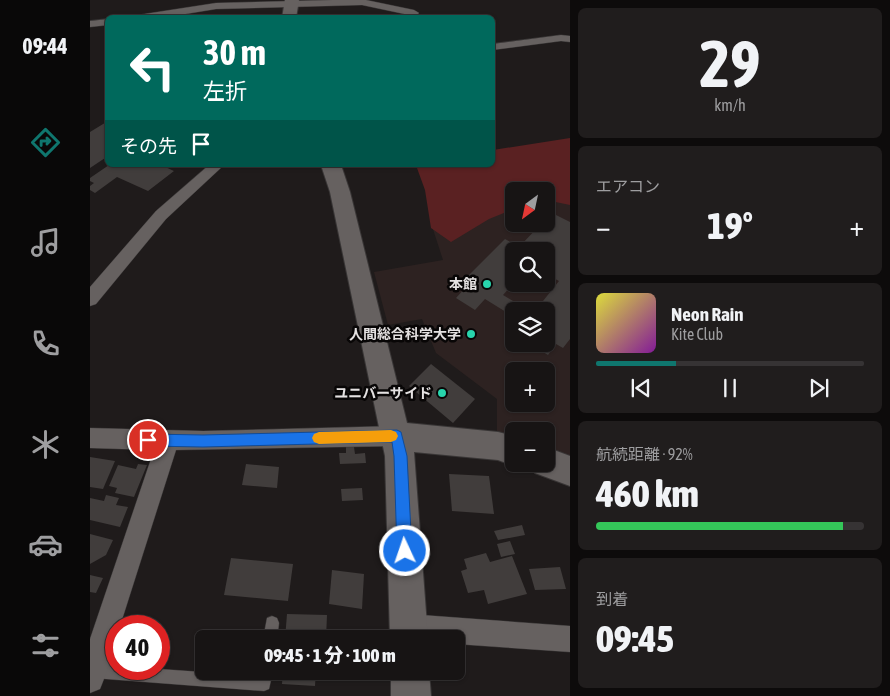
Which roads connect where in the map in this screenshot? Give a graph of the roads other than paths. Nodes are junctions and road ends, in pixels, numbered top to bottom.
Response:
1 (362, 1) edge
2 (291, 6) edge
3 (158, 15) edge
4 (418, 15) edge
5 (105, 22) edge
6 (90, 24) edge
7 (570, 39) edge
8 (495, 47) edge
9 (215, 167) edge
10 (332, 167) edge
11 (90, 299) edge
12 (397, 436) junction
13 (90, 438) edge
14 (168, 441) junction
15 (505, 448) edge
16 (555, 465) edge
17 (570, 471) edge
18 (272, 623) dead end
19 (271, 630) edge
20 (408, 630) edge
21 (465, 635) edge
22 (570, 639) edge
23 (91, 675) edge
24 (265, 680) edge
25 (410, 680) edge
26 (411, 696) edge

1 - 2 street
1 - 4 street
2 - 3 street
5 - 6 street
7 - 8 street
9 - 11 street
10 - 12 street
12 - 14 street
12 - 15 street
12 - 20 street
13 - 14 street
14 - 23 street
16 - 17 street
18 - 19 lane
21 - 22 street
23 - 24 lane
25 - 26 street

